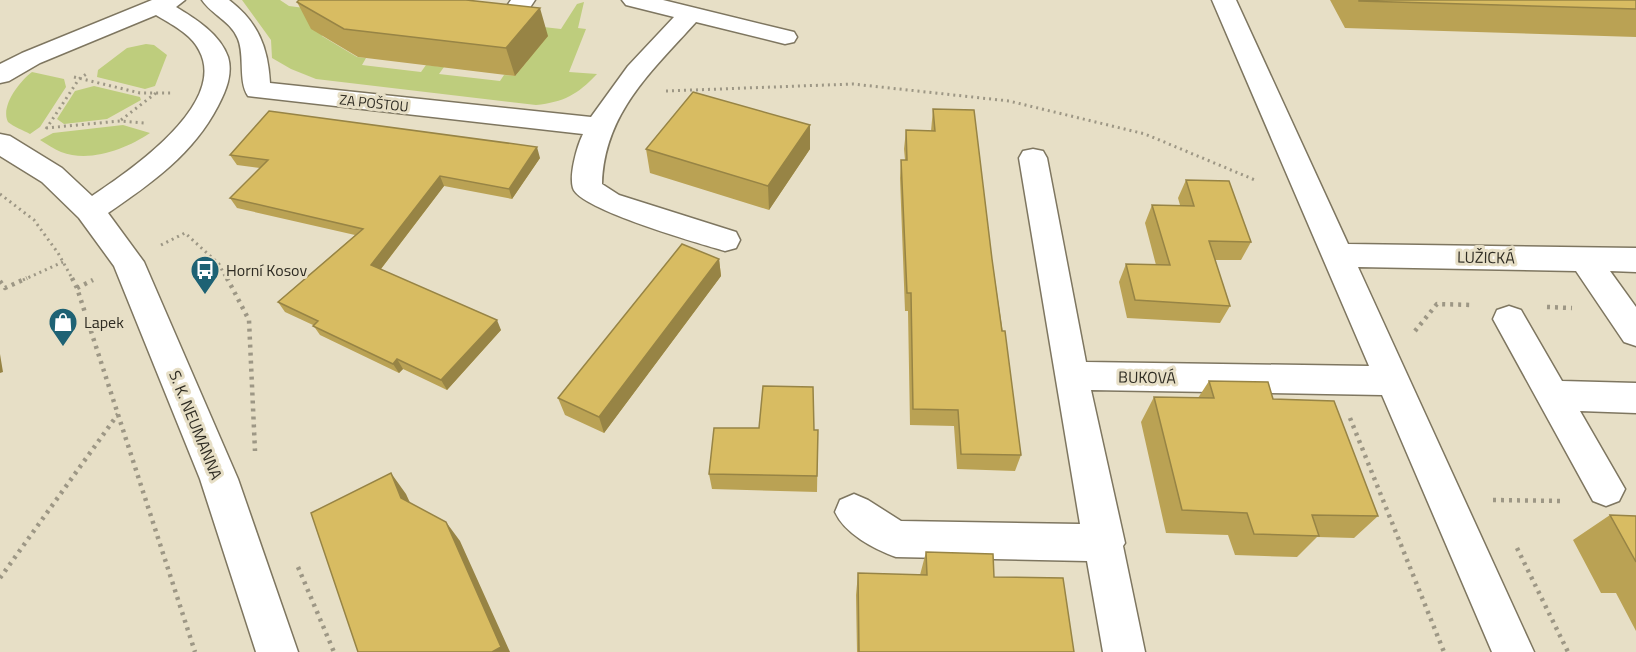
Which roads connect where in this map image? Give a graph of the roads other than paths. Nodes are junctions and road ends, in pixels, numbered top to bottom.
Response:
1 (214, 0) edge
2 (634, 0) edge
3 (1224, 0) edge
4 (165, 3) edge
5 (691, 13) junction
6 (785, 37) dead end
7 (0, 75) edge
8 (598, 127) junction
9 (6, 147) edge
10 (1033, 158) dead end
11 (90, 211) junction
12 (724, 240) dead end
13 (1337, 255) junction
14 (1585, 259) junction
15 (1636, 260) edge
16 (1509, 319) dead end
17 (1636, 333) edge
18 (1071, 376) junction
19 (1393, 381) junction
20 (1552, 396) junction
21 (1636, 398) edge
22 (1606, 489) dead end
23 (854, 512) dead end
24 (1105, 543) junction
25 (277, 652) edge
26 (1124, 652) edge
27 (1513, 652) edge

1 - 8 street, ZA POŠTOU
2 - 5 street
3 - 13 street
4 - 7 street
4 - 11 street
5 - 6 street
5 - 8 street
8 - 12 street
9 - 11 street
10 - 18 street
11 - 25 street, S. K. NEUMANNA
13 - 14 street, LUŽICKÁ
13 - 19 street
14 - 15 street, LUŽICKÁ
14 - 17 street
16 - 20 street
18 - 19 street, BUKOVÁ
18 - 24 street
19 - 27 street
20 - 21 street
20 - 22 street
23 - 24 street
24 - 26 street

